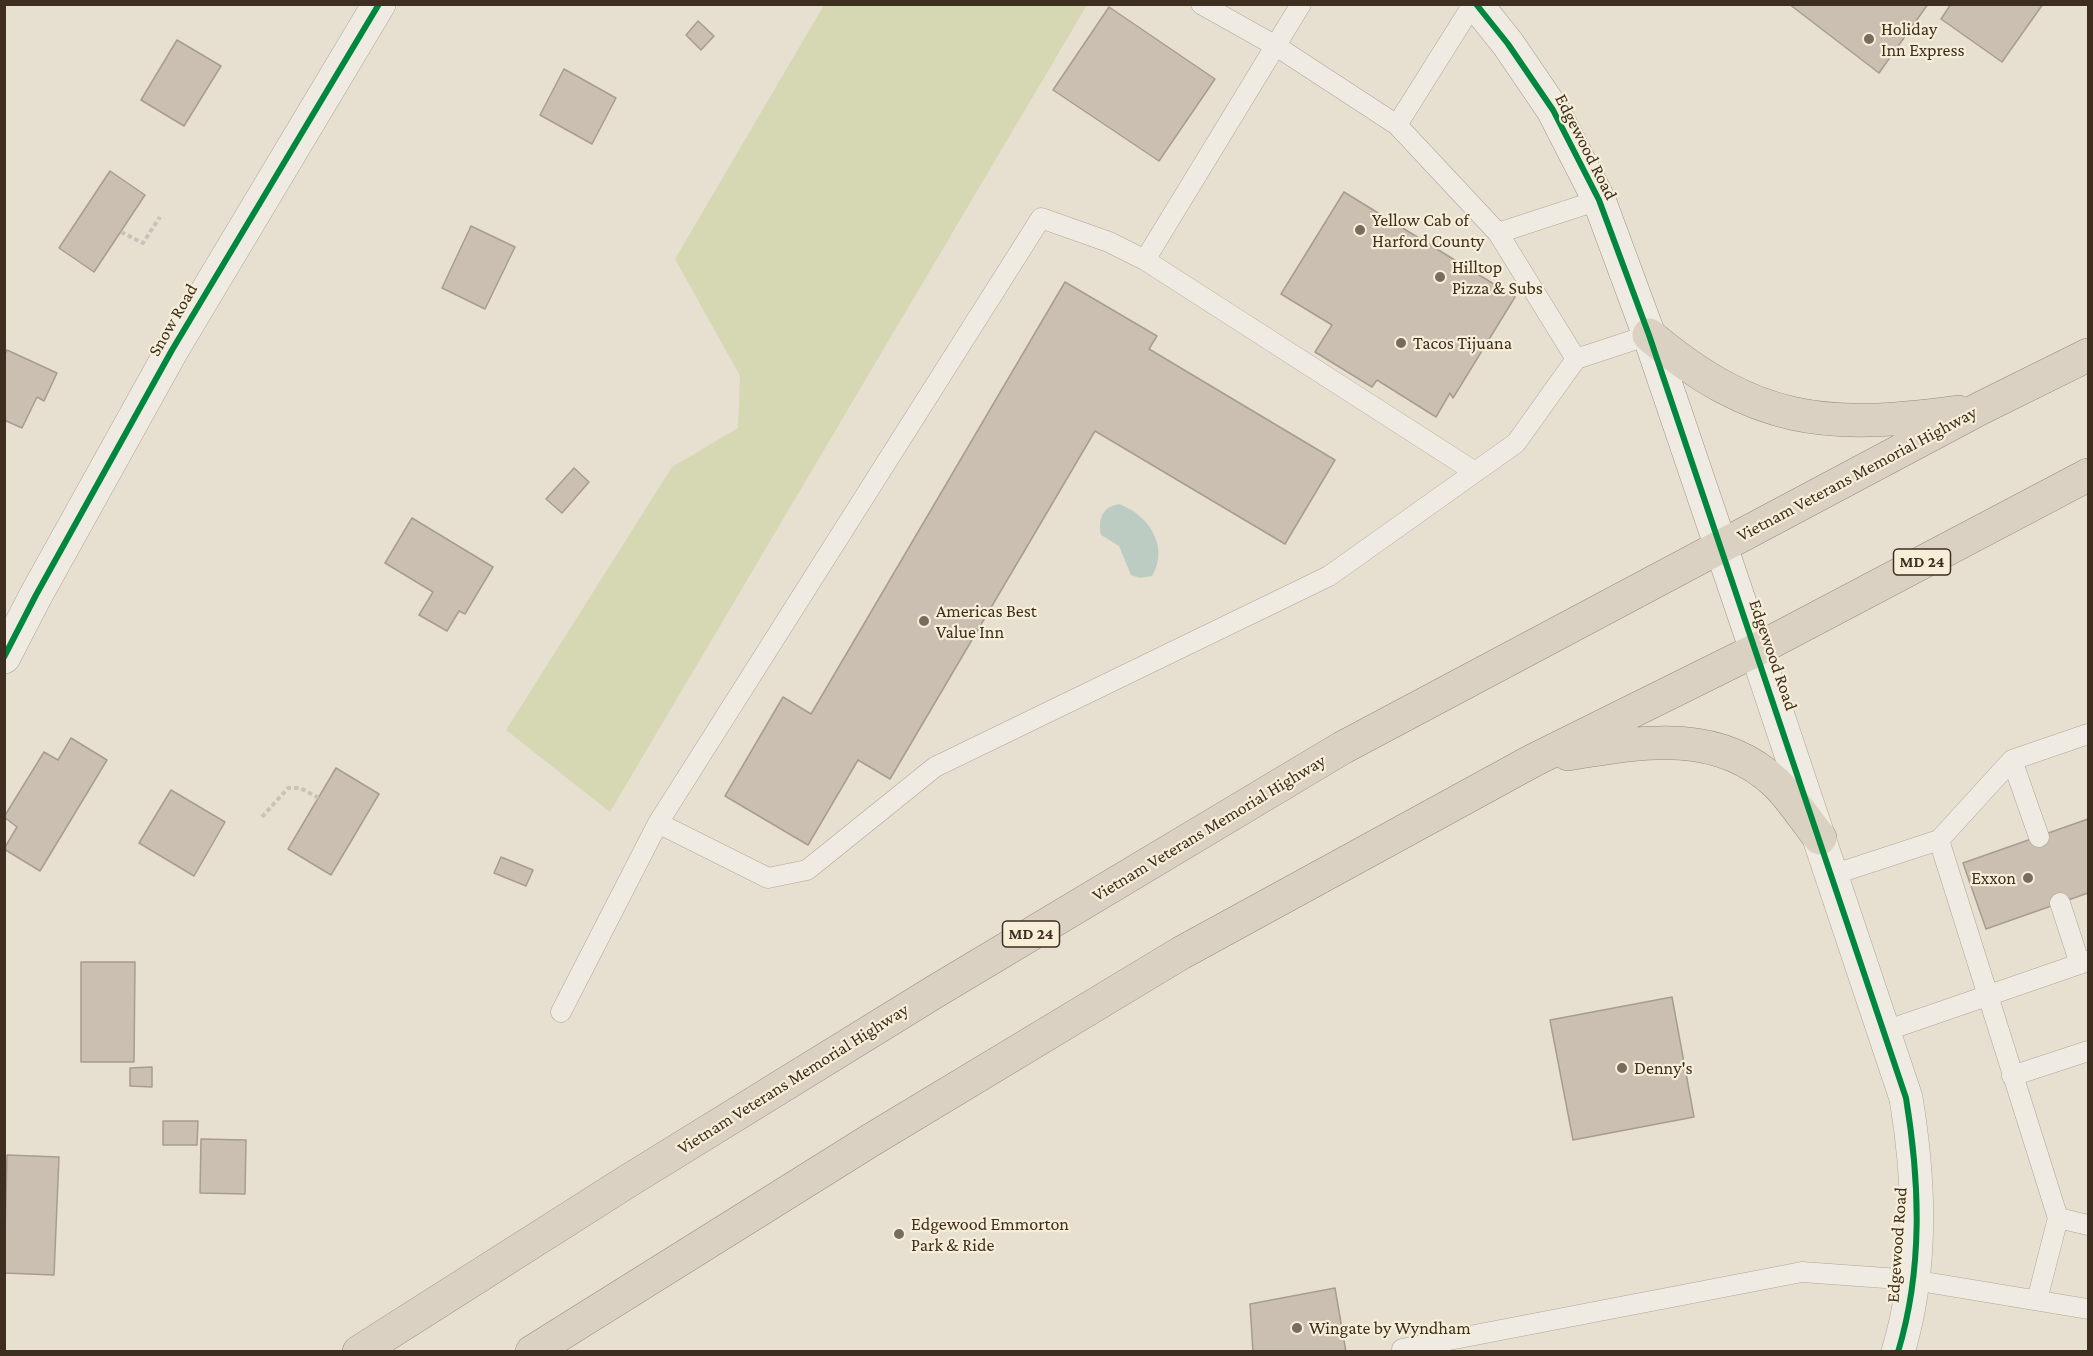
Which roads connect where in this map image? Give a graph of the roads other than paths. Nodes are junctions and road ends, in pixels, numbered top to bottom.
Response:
1 (379, 4) edge
2 (1201, 4) edge
3 (1301, 4) edge
4 (1474, 4) edge
5 (1276, 45) junction
6 (1397, 124) junction
7 (1599, 200) junction
8 (1498, 233) junction
9 (1145, 260) junction
10 (1649, 335) junction
11 (2088, 355) edge
12 (1576, 359) junction
13 (1981, 408) junction
14 (1475, 472) junction
15 (2088, 475) edge
16 (1721, 546) junction
17 (1756, 650) junction
18 (4, 657) edge
19 (2088, 734) edge
20 (1534, 759) junction
21 (2012, 760) junction
22 (658, 823) junction
23 (2038, 837) dead end
24 (1820, 838) junction
25 (1939, 840) junction
26 (1832, 875) junction
27 (2061, 903) dead end
28 (2084, 962) edge
29 (1988, 995) junction
30 (561, 1012) dead end
31 (1885, 1031) junction
32 (2088, 1051) edge
33 (2012, 1076) junction
34 (2058, 1218) junction
35 (2088, 1225) edge
36 (1913, 1280) junction
37 (2037, 1300) junction
38 (2088, 1309) edge
39 (1402, 1349) dead end
40 (359, 1352) edge
41 (532, 1352) edge
42 (1898, 1352) edge

1 - 18 street, Snow Road
2 - 5 lane
3 - 5 lane
4 - 6 lane
4 - 7 street, Edgewood Road
5 - 6 lane
5 - 9 lane
6 - 8 lane
7 - 8 lane
7 - 10 street, Edgewood Road
8 - 12 lane
9 - 14 lane
9 - 22 lane
10 - 12 lane
10 - 13 highway
10 - 16 street, Edgewood Road
11 - 13 highway, Vietnam Veterans Memorial Highway / MD 24
12 - 14 lane
13 - 16 highway, Vietnam Veterans Memorial Highway / MD 24
14 - 22 lane
15 - 17 highway, MD 24
16 - 17 street, Edgewood Road
16 - 40 highway, Vietnam Veterans Memorial Highway / MD 24
17 - 20 highway, MD 24
17 - 24 street, Edgewood Road
19 - 21 lane
20 - 24 highway
20 - 41 highway, MD 24
21 - 23 lane
21 - 25 lane
22 - 30 lane
24 - 26 street, Edgewood Road
25 - 26 lane
25 - 29 lane
26 - 31 street, Edgewood Road
27 - 28 lane
28 - 29 lane
29 - 31 lane
29 - 33 lane
31 - 36 street, Edgewood Road
32 - 33 lane
33 - 34 lane
34 - 35 lane
34 - 37 lane
36 - 37 lane
36 - 39 lane
36 - 42 street, Edgewood Road
37 - 38 lane

